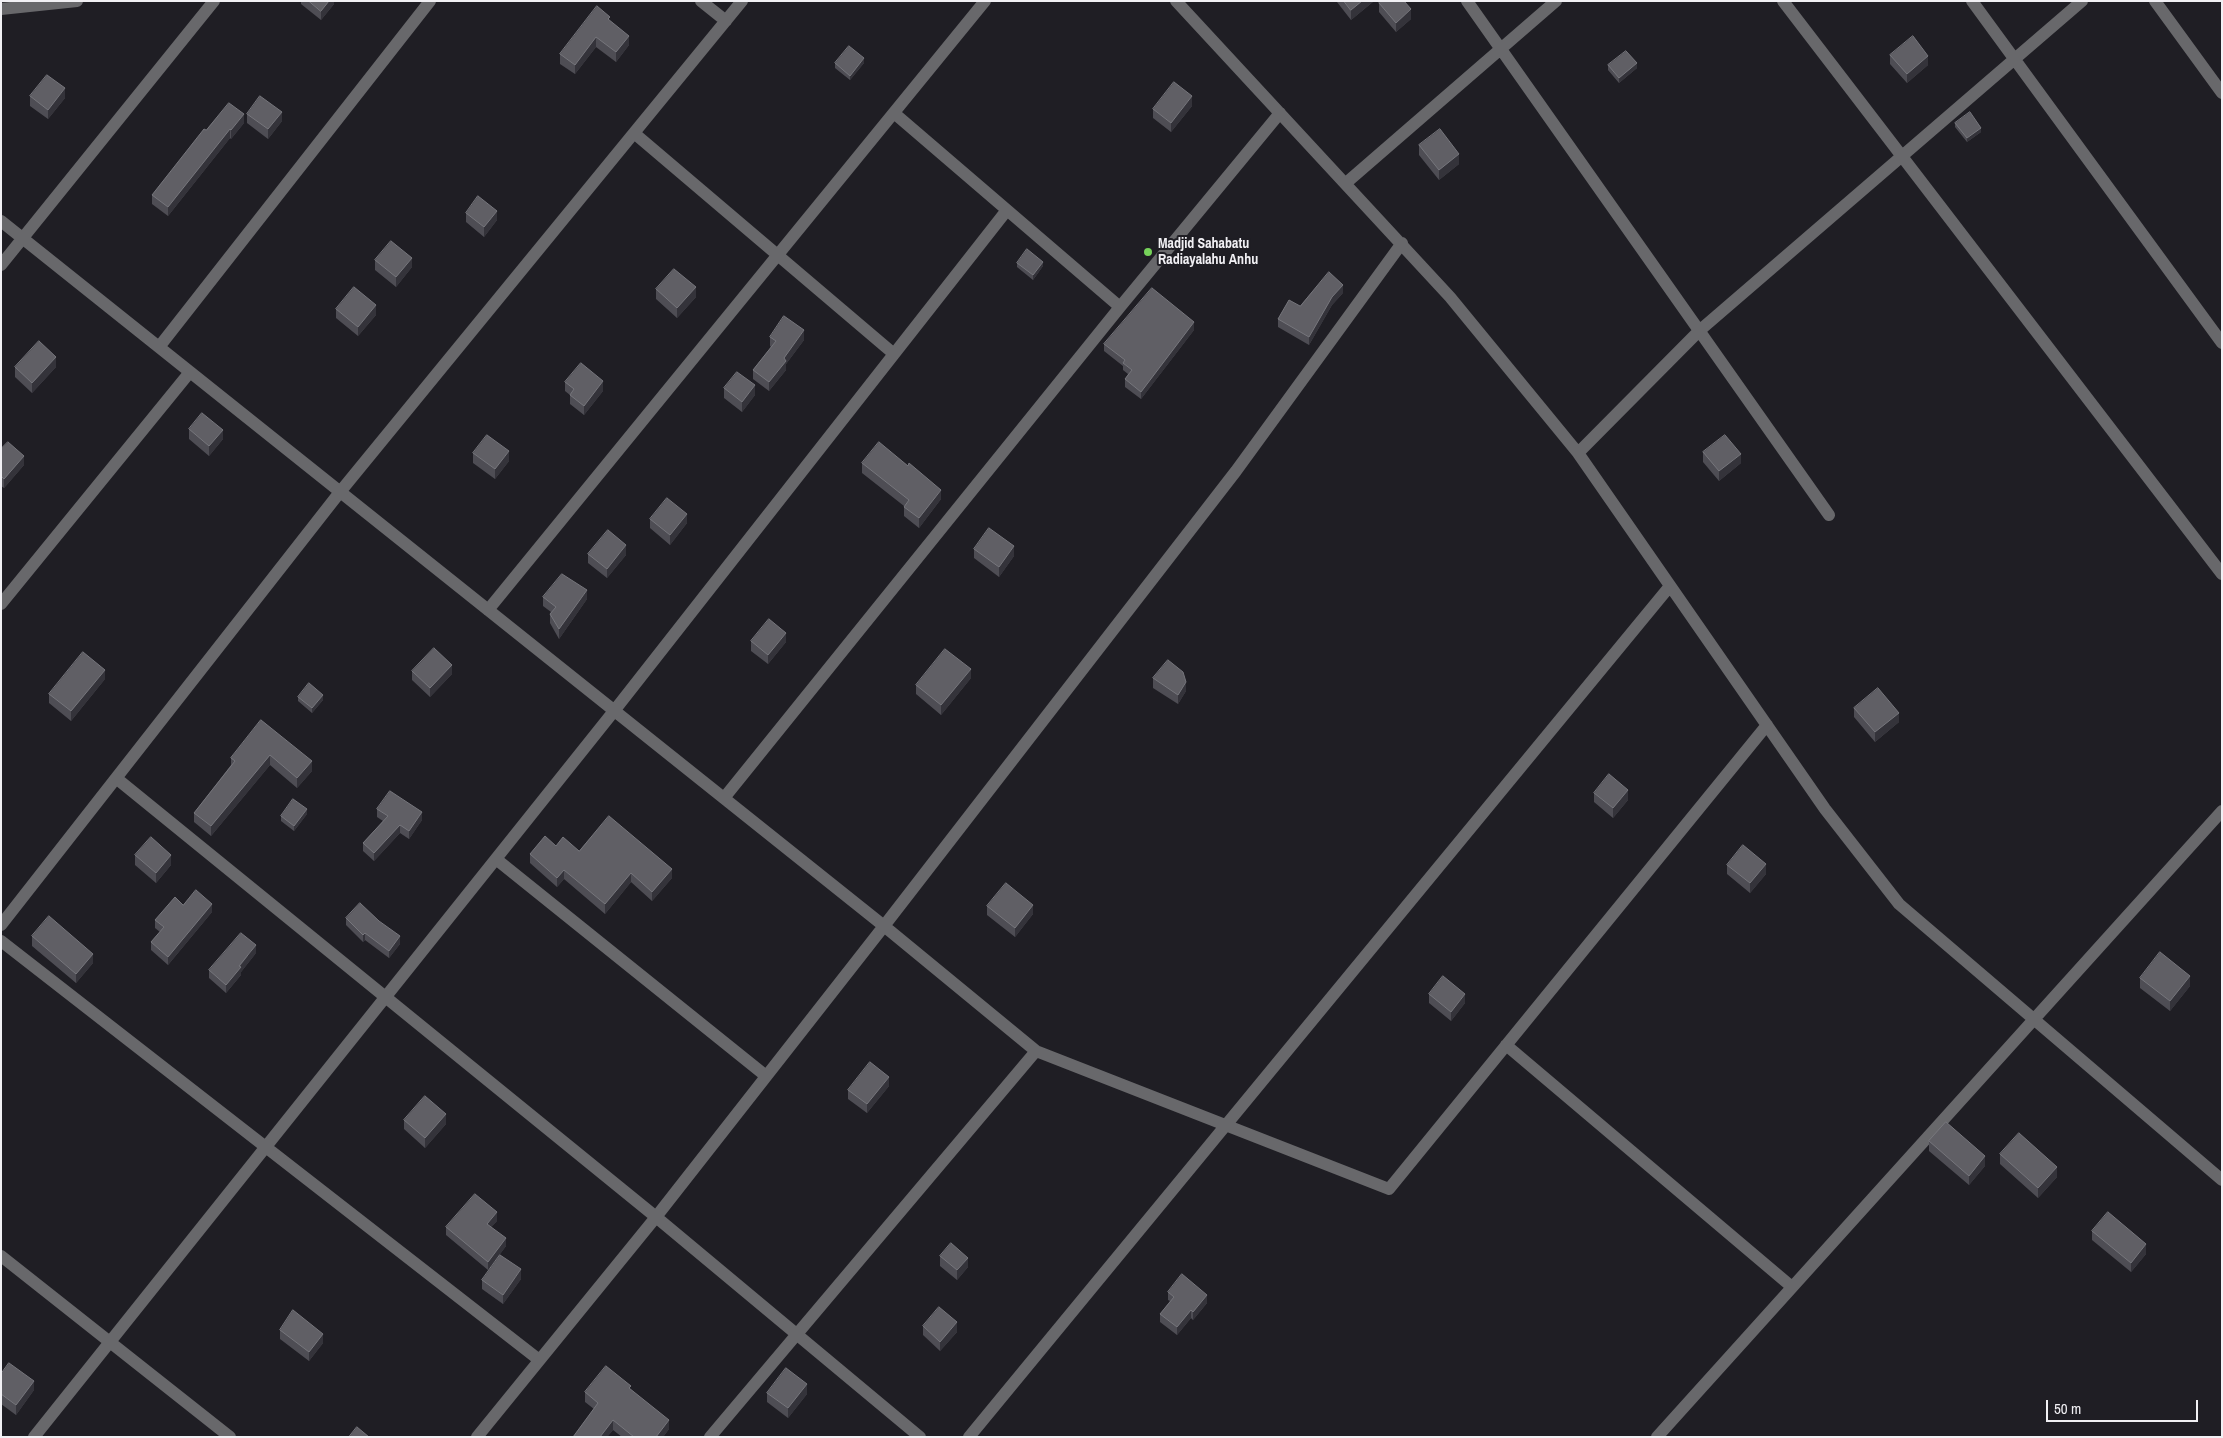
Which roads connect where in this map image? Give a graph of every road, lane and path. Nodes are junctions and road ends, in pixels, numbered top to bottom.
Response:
1 (77, 1) edge
2 (214, 1) edge
3 (430, 1) edge
4 (702, 1) edge
5 (742, 1) edge
6 (985, 1) edge
7 (1176, 1) edge
8 (1467, 1) edge
9 (1556, 1) edge
10 (1783, 1) edge
11 (1972, 1) edge
12 (2082, 1) edge
13 (2156, 1) edge
14 (1, 9) edge
15 (726, 21) junction
16 (1501, 49) junction
17 (2014, 60) junction
18 (2222, 93) edge
19 (894, 113) junction
20 (1280, 113) junction
21 (634, 133) junction
22 (1902, 156) junction
23 (1346, 183) junction
24 (1007, 210) junction
25 (1, 221) edge
26 (23, 238) junction
27 (1402, 243) junction
28 (778, 256) junction
29 (1, 265) edge
30 (1120, 307) junction
31 (1699, 331) junction
32 (2222, 343) edge
33 (159, 347) junction
34 (894, 354) junction
35 (190, 372) junction
36 (1578, 453) junction
37 (340, 492) junction
38 (1829, 515) dead end
39 (2222, 574) edge
40 (1670, 586) junction
41 (1, 604) edge
42 (488, 610) junction
43 (614, 711) junction
44 (1768, 725) junction
45 (116, 778) junction
46 (724, 798) junction
47 (2222, 811) edge
48 (496, 859) junction
49 (1, 925) edge
50 (884, 926) junction
51 (1, 941) edge
52 (386, 997) junction
53 (2034, 1019) junction
54 (1506, 1045) junction
55 (1036, 1051) junction
56 (766, 1076) junction
57 (1226, 1125) junction
58 (266, 1148) junction
59 (2222, 1180) edge
60 (656, 1218) junction
61 (1, 1256) edge
62 (1792, 1287) junction
63 (796, 1334) junction
64 (110, 1342) junction
65 (538, 1359) junction
66 (34, 1437) edge
67 (230, 1437) edge
68 (476, 1437) edge
69 (710, 1437) edge
70 (920, 1437) edge
71 (969, 1437) edge
72 (1657, 1437) edge

1 - 14 street
2 - 26 street
3 - 33 street
4 - 15 street
5 - 15 street
6 - 19 street
7 - 20 street
8 - 16 street
9 - 16 street
10 - 22 street
11 - 17 street
12 - 17 street
13 - 18 street
15 - 21 street
16 - 23 street
16 - 31 street
17 - 22 street
17 - 32 street
19 - 24 street
19 - 28 street
20 - 23 street
20 - 30 street
21 - 28 street
21 - 37 street
22 - 31 street
22 - 39 street
23 - 27 street
24 - 30 street
24 - 34 street
25 - 26 street
26 - 29 street
26 - 33 street
27 - 36 street
27 - 50 street
28 - 34 street
28 - 42 street
30 - 46 street
31 - 36 street
31 - 38 street
33 - 35 street
34 - 43 street
35 - 37 street
35 - 41 street
36 - 40 street
37 - 42 street
37 - 45 street
40 - 44 street
40 - 57 street
42 - 43 street
43 - 46 street
43 - 48 street
44 - 53 street
44 - 54 street
45 - 49 street
45 - 52 street
46 - 50 street
47 - 53 street
48 - 52 street
48 - 56 street
50 - 55 street
50 - 56 street
51 - 58 street
52 - 58 street
52 - 60 street
53 - 59 street
53 - 62 street
54 - 57 street
54 - 62 street
55 - 57 street
55 - 63 street
56 - 60 street
57 - 71 street
58 - 64 street
58 - 65 street
60 - 63 street
60 - 65 street
61 - 64 street
62 - 72 street
63 - 69 street
63 - 70 street
64 - 66 street
64 - 67 street
65 - 68 street

